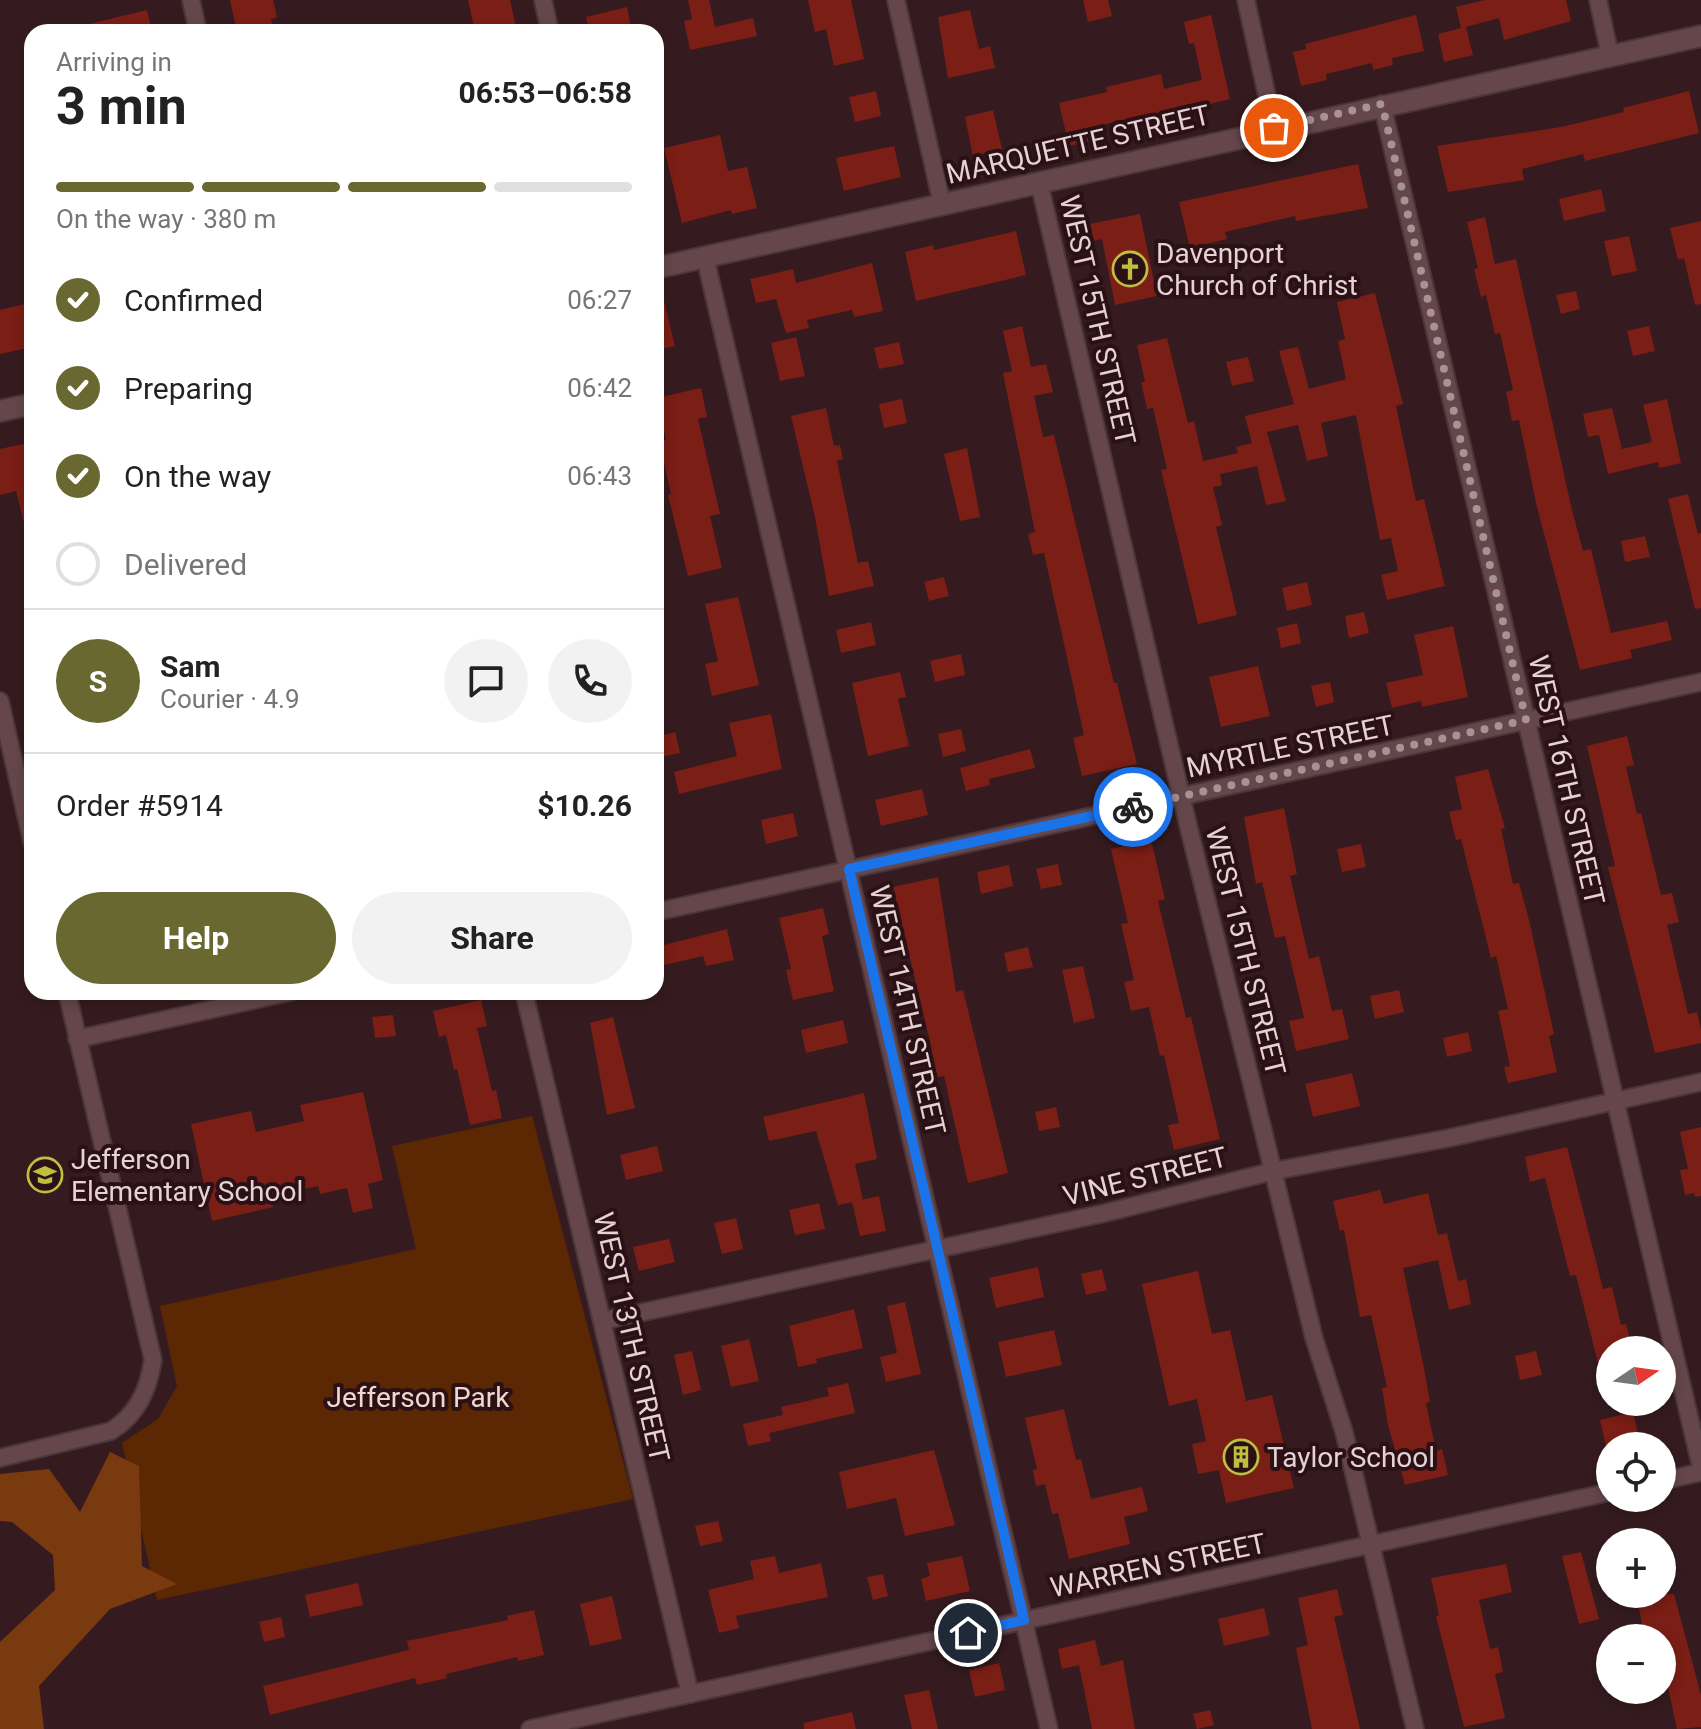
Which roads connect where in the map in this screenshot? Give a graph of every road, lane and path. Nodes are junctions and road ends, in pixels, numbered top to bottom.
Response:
1 (191, 0) edge
2 (543, 0) edge
3 (896, 0) edge
4 (1246, 0) edge
5 (1598, 0) edge
6 (196, 24) edge
7 (548, 24) edge
8 (1701, 36) edge
9 (1610, 55) junction
10 (1382, 104) junction
11 (1274, 128) junction
12 (1039, 182) junction
13 (942, 204) junction
14 (705, 257) junction
15 (664, 266) edge
16 (24, 406) edge
17 (0, 411) edge
18 (1701, 682) edge
19 (0, 701) edge
20 (1526, 720) junction
21 (1181, 796) junction
22 (24, 807) edge
23 (849, 869) junction
24 (664, 910) edge
25 (69, 1000) edge
26 (254, 1000) edge
27 (526, 1000) edge
28 (77, 1039) junction
29 (1701, 1082) edge
30 (1615, 1102) junction
31 (1274, 1171) junction
32 (938, 1250) junction
33 (602, 1321) junction
34 (0, 1458) edge
35 (1701, 1470) edge
36 (1676, 1477) edge
37 (1596, 1495) edge
38 (1370, 1545) junction
39 (1024, 1620) junction
40 (690, 1694) junction
41 (530, 1729) edge
42 (1049, 1729) edge
43 (1415, 1729) edge

1 - 6 street
2 - 7 street
3 - 13 street
4 - 11 street
5 - 9 street
8 - 9 street, MARQUETTE STREET
9 - 10 street, MARQUETTE STREET
10 - 11 street, MARQUETTE STREET
10 - 20 street, WEST 16TH STREET
11 - 12 street, MARQUETTE STREET
12 - 13 street, MARQUETTE STREET
12 - 21 street, WEST 15TH STREET
13 - 14 street, MARQUETTE STREET
14 - 15 street, MARQUETTE STREET
14 - 23 street, WEST 14TH STREET
16 - 17 street
18 - 20 street, MYRTLE STREET
19 - 22 street
20 - 21 street, MYRTLE STREET
20 - 30 street, WEST 16TH STREET
21 - 23 street, MYRTLE STREET
21 - 31 street, WEST 15TH STREET
23 - 24 street, MYRTLE STREET
23 - 32 street, WEST 14TH STREET
25 - 28 street
26 - 28 street
27 - 33 street, WEST 13TH STREET
28 - 34 street
29 - 30 street, VINE STREET
30 - 31 street, VINE STREET
30 - 35 street, WEST 16TH STREET
31 - 32 street, VINE STREET
31 - 38 street, WEST 15TH STREET
32 - 33 street, VINE STREET
32 - 39 street, WEST 14TH STREET
33 - 40 street, WEST 13TH STREET
35 - 36 street
37 - 38 street, WARREN STREET
38 - 39 street, WARREN STREET
38 - 43 street, WEST 15TH STREET
39 - 40 street, WARREN STREET
39 - 42 street, WEST 14TH STREET
40 - 41 street, WARREN STREET

